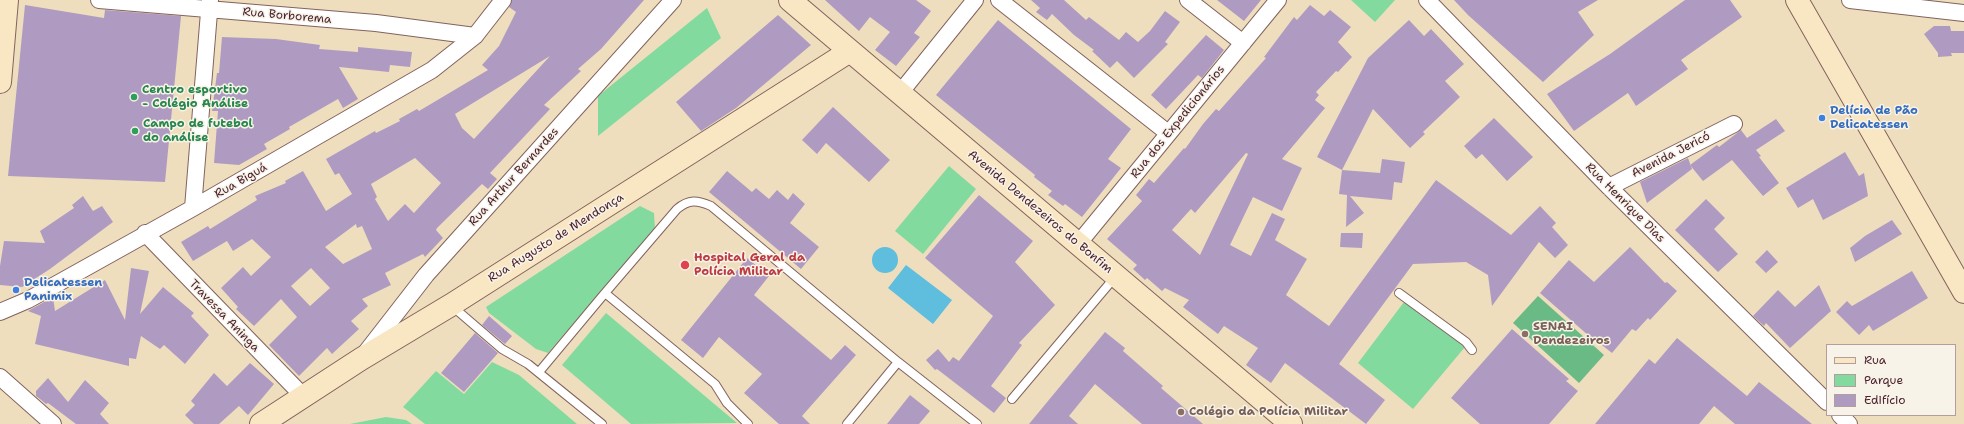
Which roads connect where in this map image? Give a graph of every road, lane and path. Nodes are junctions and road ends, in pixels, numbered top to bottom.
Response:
1 (7, 0) edge
2 (99, 0) edge
3 (673, 0) edge
4 (790, 0) edge
5 (975, 0) edge
6 (999, 0) edge
7 (1188, 0) edge
8 (1278, 0) edge
9 (1427, 0) edge
10 (1797, 0) edge
11 (1850, 0) edge
12 (502, 1) edge
13 (209, 5) edge
14 (1964, 13) edge
15 (475, 36) junction
16 (1243, 43) junction
17 (850, 51) junction
18 (0, 82) edge
19 (900, 93) junction
20 (1734, 124) dead end
21 (1168, 133) junction
22 (1609, 187) junction
23 (193, 208) junction
24 (145, 233) junction
25 (1078, 244) junction
26 (1116, 276) junction
27 (1963, 288) edge
28 (605, 293) junction
29 (1399, 293) dead end
30 (451, 305) junction
31 (0, 312) edge
32 (1472, 350) dead end
33 (361, 359) junction
34 (898, 362) junction
35 (538, 372) junction
36 (0, 376) edge
37 (304, 397) junction
38 (1012, 399) dead end
39 (1826, 401) edge
40 (1841, 416) edge
41 (53, 424) edge
42 (262, 424) edge
43 (602, 424) edge
44 (748, 424) edge
45 (847, 424) edge
46 (977, 424) edge
47 (1291, 424) edge
48 (1849, 424) edge

1 - 18 main road
2 - 13 street, Rua Borborema
3 - 33 street, Rua Arthur Bernardes
4 - 17 main road, Avenida Dendezeiros do Bonfim
5 - 19 street
6 - 21 street
7 - 16 street
8 - 16 street, Rua dos Expedicionários
9 - 22 street, Rua Henrique Dias
10 - 27 main road
11 - 14 street
12 - 15 street, Rua Biguá
13 - 15 street, Rua Borborema
13 - 23 street
15 - 23 street, Rua Biguá
16 - 21 street, Rua dos Expedicionários
17 - 19 main road, Avenida Dendezeiros do Bonfim
17 - 30 main road, Rua Augusto de Mendonça
19 - 25 main road, Avenida Dendezeiros do Bonfim
20 - 22 street, Avenida Jericó
21 - 25 street, Rua dos Expedicionários
22 - 39 street, Rua Henrique Dias
23 - 24 street, Rua Biguá
24 - 31 street, Rua Biguá
24 - 37 street, Travessa Aninga
25 - 26 main road, Avenida Dendezeiros do Bonfim
26 - 38 lane
26 - 47 main road, Avenida Dendezeiros do Bonfim
28 - 34 lane
28 - 35 lane
28 - 44 lane
29 - 32 lane
30 - 33 main road, Rua Augusto de Mendonça
30 - 35 lane
33 - 37 main road, Rua Augusto de Mendonça
34 - 45 lane
34 - 46 lane
35 - 43 lane
36 - 41 street
37 - 42 main road, Rua Augusto de Mendonça
40 - 48 street

